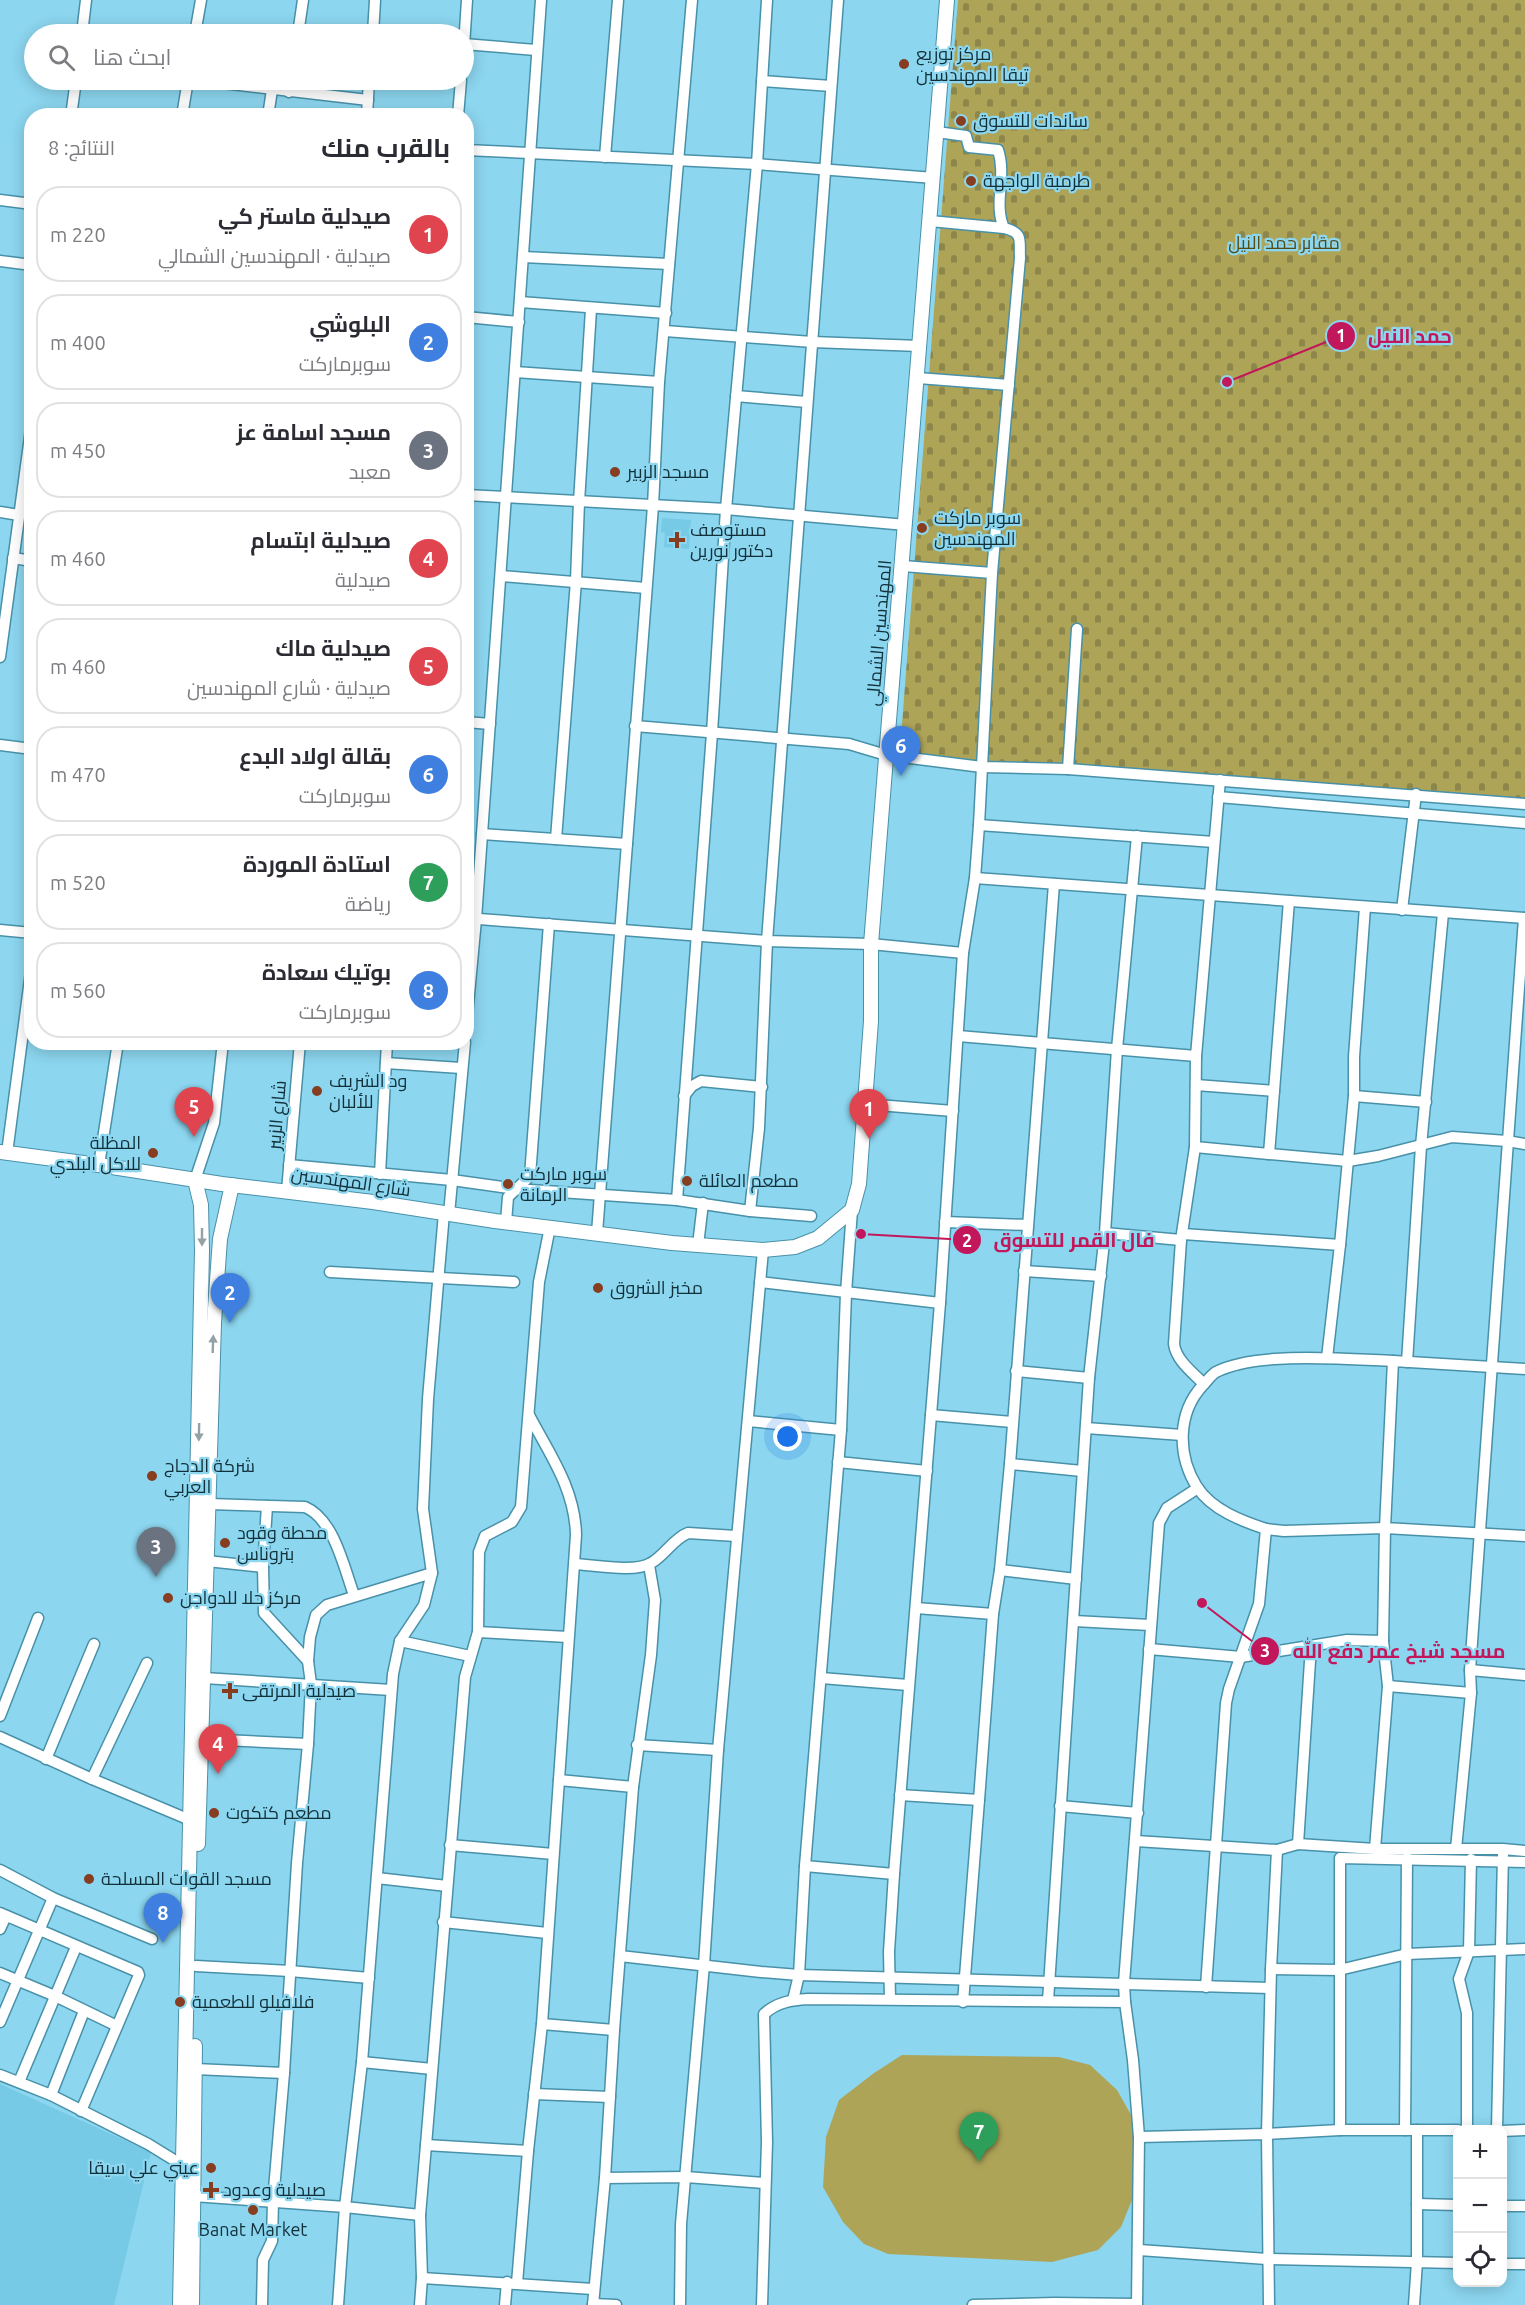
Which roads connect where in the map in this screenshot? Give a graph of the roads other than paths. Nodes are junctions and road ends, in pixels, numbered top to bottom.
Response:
1 (86, 0) edge
2 (201, 0) edge
3 (303, 0) edge
4 (375, 0) edge
5 (467, 0) edge
6 (541, 0) edge
7 (618, 0) edge
8 (692, 0) edge
9 (767, 0) edge
10 (838, 0) edge
11 (947, 0) edge
12 (83, 24) edge
13 (197, 24) edge
14 (299, 24) edge
15 (374, 24) edge
16 (465, 24) edge
17 (474, 46) edge
18 (536, 50) junction
19 (762, 81) junction
20 (831, 86) junction
21 (75, 90) edge
22 (186, 90) edge
23 (272, 90) joint
24 (368, 90) edge
25 (460, 90) edge
26 (289, 92) joint
27 (368, 100) junction
28 (72, 108) edge
29 (183, 108) edge
30 (269, 108) edge
31 (368, 108) edge
32 (459, 108) edge
33 (937, 132) junction
34 (474, 150) edge
35 (530, 154) junction
36 (605, 157) junction
37 (678, 160) junction
38 (757, 164) junction
39 (824, 170) junction
40 (934, 178) junction
41 (0, 200) edge
42 (24, 203) edge
43 (930, 221) junction
44 (1004, 228) junction
45 (523, 257) junction
46 (0, 261) edge
47 (24, 264) edge
48 (669, 264) junction
49 (520, 302) junction
50 (591, 309) junction
51 (666, 313) junction
52 (474, 318) edge
53 (519, 322) junction
54 (665, 331) junction
55 (743, 337) junction
56 (812, 342) junction
57 (920, 346) junction
58 (515, 372) junction
59 (587, 376) junction
60 (918, 378) junction
61 (659, 382) junction
62 (1009, 385) junction
63 (736, 396) junction
64 (807, 402) junction
65 (24, 479) edge
66 (474, 496) edge
67 (505, 498) junction
68 (579, 502) junction
69 (653, 506) junction
70 (726, 509) junction
71 (0, 512) edge
72 (19, 515) junction
73 (799, 516) junction
74 (906, 525) junction
75 (13, 558) junction
76 (24, 560) edge
77 (903, 566) junction
78 (992, 573) junction
79 (501, 576) junction
80 (576, 581) junction
81 (645, 588) junction
82 (1077, 629) dead end
83 (0, 657) edge
84 (474, 723) edge
85 (490, 724) junction
86 (635, 726) junction
87 (712, 733) junction
88 (782, 737) junction
89 (0, 745) edge
90 (24, 748) edge
91 (886, 755) junction
92 (982, 767) junction
93 (1068, 769) junction
94 (1220, 780) junction
95 (1416, 794) junction
96 (1218, 797) junction
97 (1525, 804) edge
98 (1414, 812) junction
99 (1525, 822) edge
100 (979, 825) junction
101 (482, 834) junction
102 (1137, 836) junction
103 (556, 839) junction
104 (1214, 842) junction
105 (627, 844) junction
106 (975, 878) junction
107 (1054, 884) junction
108 (1131, 890) junction
109 (474, 896) edge
110 (1210, 897) junction
111 (1289, 901) junction
112 (1365, 907) junction
113 (1402, 910) junction
114 (1443, 913) junction
115 (1524, 918) edge
116 (474, 919) edge
117 (549, 924) junction
118 (0, 930) edge
119 (621, 930) junction
120 (24, 932) edge
121 (697, 936) junction
122 (767, 941) junction
123 (871, 944) junction
124 (963, 953) junction
125 (24, 1016) edge
126 (958, 1036) junction
127 (1041, 1043) junction
128 (1117, 1049) junction
129 (117, 1050) edge
130 (222, 1050) edge
131 (299, 1050) edge
132 (387, 1050) edge
133 (464, 1050) edge
134 (1196, 1056) junction
135 (386, 1063) junction
136 (461, 1068) junction
137 (1196, 1085) junction
138 (762, 1086) junction
139 (1274, 1091) junction
140 (684, 1096) junction
141 (1354, 1096) junction
142 (1426, 1102) junction
143 (865, 1104) junction
144 (953, 1111) junction
145 (1507, 1141) junction
146 (1525, 1144) edge
147 (1421, 1146) junction
148 (1195, 1147) junction
149 (3, 1153) edge
150 (1269, 1154) junction
151 (1348, 1161) junction
152 (99, 1164) junction
153 (289, 1165) junction
154 (380, 1174) junction
155 (195, 1180) junction
156 (452, 1180) junction
157 (232, 1185) junction
158 (516, 1189) junction
159 (287, 1191) junction
160 (600, 1193) junction
161 (676, 1200) junction
162 (703, 1203) junction
163 (852, 1210) junction
164 (750, 1211) junction
165 (446, 1214) junction
166 (811, 1216) dead end
167 (506, 1222) junction
168 (945, 1222) junction
169 (1027, 1226) junction
170 (550, 1227) junction
171 (597, 1233) junction
172 (1105, 1233) junction
173 (1182, 1237) junction
174 (698, 1245) junction
175 (1340, 1245) junction
176 (763, 1250) junction
177 (1024, 1271) junction
178 (330, 1272) dead end
179 (1101, 1276) junction
180 (437, 1278) junction
181 (514, 1282) dead end
182 (760, 1282) junction
183 (846, 1293) junction
184 (940, 1303) junction
185 (1327, 1358) junction
186 (1393, 1361) junction
187 (1407, 1362) junction
188 (1491, 1367) junction
189 (1525, 1369) edge
190 (1016, 1371) junction
191 (1089, 1378) junction
192 (206, 1384) junction
193 (1204, 1384) junction
194 (529, 1414) junction
195 (931, 1415) junction
196 (748, 1420) junction
197 (1012, 1422) junction
198 (1086, 1428) junction
199 (841, 1430) junction
200 (1182, 1434) junction
201 (838, 1462) junction
202 (1010, 1464) junction
203 (927, 1471) junction
204 (1082, 1472) junction
205 (1198, 1488) junction
206 (209, 1504) junction
207 (267, 1506) junction
208 (1385, 1528) junction
209 (1266, 1529) junction
210 (1480, 1533) junction
211 (736, 1536) junction
212 (1525, 1536) edge
213 (202, 1538) junction
214 (207, 1561) junction
215 (575, 1564) junction
216 (649, 1565) junction
217 (263, 1567) junction
218 (1000, 1570) junction
219 (432, 1573) junction
220 (1076, 1579) junction
221 (354, 1595) junction
222 (916, 1608) junction
223 (993, 1614) junction
224 (38, 1618) dead end
225 (1074, 1621) junction
226 (1150, 1625) junction
227 (478, 1632) junction
228 (568, 1637) junction
229 (400, 1641) junction
230 (1383, 1641) junction
231 (94, 1644) dead end
232 (1311, 1646) junction
233 (1149, 1649) junction
234 (470, 1656) junction
235 (1241, 1657) junction
236 (308, 1661) junction
237 (147, 1663) dead end
238 (1470, 1670) junction
239 (1525, 1675) edge
240 (204, 1678) junction
241 (821, 1678) junction
242 (311, 1684) junction
243 (908, 1685) junction
244 (1388, 1686) junction
245 (391, 1690) junction
246 (1471, 1694) junction
247 (0, 1716) edge
248 (0, 1737) edge
249 (202, 1740) junction
250 (308, 1744) junction
251 (637, 1746) junction
252 (717, 1750) junction
253 (46, 1759) junction
254 (92, 1779) junction
255 (559, 1780) junction
256 (633, 1787) junction
257 (900, 1795) junction
258 (979, 1800) junction
259 (1060, 1806) junction
260 (1138, 1814) junction
261 (194, 1820) junction
262 (1136, 1841) junction
263 (1298, 1844) junction
264 (450, 1845) junction
265 (1216, 1846) junction
266 (1375, 1849) junction
267 (1456, 1849) junction
268 (1277, 1850) junction
269 (1525, 1851) edge
270 (554, 1854) junction
271 (1503, 1854) junction
272 (1407, 1857) junction
273 (1472, 1859) junction
274 (1525, 1862) edge
275 (805, 1866) junction
276 (0, 1870) edge
277 (894, 1874) junction
278 (377, 1878) junction
279 (447, 1886) junction
280 (53, 1898) junction
281 (3, 1914) edge
282 (443, 1922) junction
283 (0, 1929) edge
284 (38, 1930) junction
285 (547, 1933) junction
286 (152, 1939) dead end
287 (76, 1947) junction
288 (1525, 1949) edge
289 (1502, 1950) junction
290 (1469, 1951) junction
291 (1407, 1954) junction
292 (621, 1956) junction
293 (704, 1965) junction
294 (196, 1966) junction
295 (1270, 1969) junction
296 (1339, 1970) junction
297 (290, 1971) junction
298 (0, 1973) edge
299 (799, 1975) junction
300 (889, 1977) junction
301 (369, 1978) junction
302 (17, 1980) junction
303 (964, 1980) junction
304 (1048, 1981) junction
305 (1124, 1983) junction
306 (1206, 1987) junction
307 (1270, 1988) junction
308 (55, 1996) junction
309 (793, 2000) junction
310 (890, 2000) junction
311 (1047, 2001) junction
312 (963, 2002) junction
313 (1125, 2002) junction
314 (84, 2011) junction
315 (0, 2022) edge
316 (542, 2024) junction
317 (117, 2026) junction
318 (614, 2030) junction
319 (362, 2062) junction
320 (195, 2069) junction
321 (432, 2069) junction
322 (284, 2073) junction
323 (0, 2075) edge
324 (19, 2082) junction
325 (534, 2094) junction
326 (51, 2095) junction
327 (610, 2097) junction
328 (81, 2111) junction
329 (1468, 2125) edge
330 (1497, 2125) edge
331 (1340, 2130) junction
332 (1405, 2130) junction
333 (1417, 2130) junction
334 (1453, 2130) edge
335 (1525, 2130) edge
336 (1507, 2131) edge
337 (1267, 2134) junction
338 (1139, 2137) junction
339 (426, 2145) junction
340 (528, 2151) junction
341 (188, 2169) junction
342 (686, 2176) junction
343 (605, 2178) junction
344 (764, 2183) junction
345 (193, 2196) junction
346 (273, 2201) junction
347 (1417, 2204) junction
348 (1453, 2205) edge
349 (1507, 2206) edge
350 (1525, 2206) edge
351 (345, 2207) junction
352 (420, 2215) junction
353 (1139, 2250) junction
354 (1267, 2259) junction
355 (1417, 2262) junction
356 (1453, 2263) edge
357 (1507, 2264) edge
358 (1525, 2264) edge
359 (422, 2278) junction
360 (512, 2282) junction
361 (593, 2289) junction
362 (593, 2304) edge
363 (1136, 2304) edge
364 (180, 2305) edge
365 (192, 2305) edge
366 (262, 2305) edge
367 (338, 2305) edge
368 (420, 2305) edge
369 (505, 2305) edge
370 (616, 2305) edge
371 (680, 2305) edge
372 (762, 2305) edge
373 (973, 2305) edge
374 (1269, 2305) edge
375 (1414, 2305) edge

1 - 12 street
2 - 13 street
3 - 14 street
4 - 15 street
5 - 16 street
6 - 18 street
7 - 36 street
8 - 37 street
9 - 19 street
10 - 20 street
11 - 33 main road, المهندسين الشمالي
17 - 18 street
18 - 35 street
19 - 20 street
19 - 38 street
20 - 39 street
21 - 28 street
22 - 29 street
23 - 26 street
23 - 30 street
24 - 27 street
25 - 32 street
26 - 27 street
27 - 31 street
33 - 40 main road, المهندسين الشمالي
33 - 44 street
34 - 35 street
35 - 36 street
35 - 45 street
36 - 37 street
37 - 38 street
37 - 48 street
38 - 39 street
38 - 55 street
39 - 40 street
39 - 56 street
40 - 43 main road, المهندسين الشمالي
41 - 42 street
43 - 44 street
43 - 57 main road, المهندسين الشمالي
44 - 62 street
45 - 48 street
45 - 49 street
46 - 47 street
48 - 51 street
49 - 50 street
49 - 53 street
50 - 51 street
50 - 59 street
51 - 54 street
52 - 53 street
53 - 58 street
54 - 55 street
54 - 61 street
55 - 56 street
55 - 63 street
56 - 57 street
56 - 64 street
57 - 60 main road, المهندسين الشمالي
58 - 59 street
58 - 67 street
59 - 61 street
59 - 68 street
60 - 62 street
60 - 74 main road, المهندسين الشمالي
61 - 69 street
62 - 78 street
63 - 64 street
63 - 70 street
64 - 73 street
65 - 72 street
66 - 67 street
67 - 68 street
67 - 79 street
68 - 69 street
68 - 80 street
69 - 70 street
69 - 81 street
70 - 73 street
70 - 87 street
71 - 72 street
72 - 75 street
73 - 74 street
73 - 88 street
74 - 77 main road, المهندسين الشمالي
75 - 76 street
75 - 83 street
77 - 78 street
77 - 91 main road, المهندسين الشمالي
78 - 92 street
79 - 80 street
79 - 85 street
80 - 81 street
80 - 103 street
81 - 86 street
82 - 93 street
84 - 85 street
85 - 101 street
86 - 87 street
86 - 105 street
87 - 88 street
87 - 121 street
88 - 91 street
88 - 122 street
89 - 90 street
91 - 92 street
91 - 123 main road, المهندسين الشمالي
92 - 93 street
92 - 100 street
93 - 94 street
94 - 95 street
94 - 96 street
95 - 97 street
95 - 98 street
96 - 98 street
96 - 104 street
98 - 99 street
98 - 113 street
100 - 102 street
100 - 106 street
101 - 103 street
101 - 109 street
102 - 104 street
102 - 108 street
103 - 105 street
104 - 110 street
105 - 119 street
106 - 107 street
106 - 124 street
107 - 108 street
107 - 127 street
108 - 110 street
108 - 128 street
110 - 111 street
110 - 134 street
111 - 112 street
111 - 139 street
112 - 113 street
112 - 141 street
113 - 114 street
114 - 115 street
114 - 142 street
115 - 145 street
116 - 117 street
117 - 119 street
117 - 158 street
118 - 120 street
119 - 121 street
119 - 160 street
121 - 122 street
121 - 140 street
122 - 123 street
122 - 138 street
123 - 124 street
123 - 143 main road, المهندسين الشمالي
124 - 126 street
125 - 149 street
126 - 127 street
126 - 144 street
127 - 128 street
127 - 169 street
128 - 134 street
128 - 172 street
129 - 152 street
130 - 155 street
131 - 153 street, شارع الزبير
132 - 135 street
133 - 136 street
134 - 137 street
135 - 136 street
135 - 154 street
136 - 156 street
137 - 139 street
137 - 148 street
138 - 140 street
138 - 164 street
139 - 150 street
140 - 161 street
141 - 142 street
141 - 151 street
142 - 147 street
143 - 144 street
143 - 163 main road, المهندسين الشمالي
144 - 168 street
145 - 146 street
145 - 147 street
145 - 188 street
147 - 151 street
147 - 187 street
148 - 150 street
148 - 173 street
149 - 152 main road, شارع المهندسين
150 - 151 street
151 - 175 street
152 - 155 main road, شارع المهندسين
153 - 154 street
153 - 159 street, شارع الزبير
154 - 156 street
155 - 157 main road, شارع المهندسين
155 -> 192 main road
156 - 158 street
156 - 165 street
157 - 159 main road, شارع المهندسين
192 -> 157 main road
158 - 160 street
158 - 167 street
159 - 165 main road, شارع المهندسين
160 - 161 street
160 - 171 street
161 - 162 street
162 - 164 street
162 - 174 street
163 - 176 main road
163 - 183 street
164 - 166 street
165 - 167 main road, شارع المهندسين
165 - 180 street
167 - 170 main road, شارع المهندسين
168 - 169 street
168 - 184 street
169 - 177 street
170 - 171 main road, شارع المهندسين
170 - 194 street
171 - 174 main road, شارع المهندسين
172 - 173 street
172 - 179 street
173 - 175 street
173 - 193 street
174 - 176 main road
175 - 185 street
176 - 182 street
177 - 179 street
177 - 190 street
178 - 180 street
179 - 191 street
180 - 181 street
180 - 219 street
182 - 183 street
182 - 196 street
183 - 184 street
183 - 199 street
184 - 195 street
185 - 186 street
185 - 193 street
186 - 187 street
186 - 208 street
187 - 188 street
188 - 189 street
188 - 210 street
190 - 191 street
190 - 197 street
191 - 198 street
192 - 206 main road
192 -> 213 main road
193 - 200 street
194 - 215 street
194 - 227 street
195 - 197 street
195 - 203 street
196 - 199 street
196 - 211 street
197 - 202 street
198 - 200 street
198 - 204 street
199 - 201 street
200 - 205 street
201 - 203 street
201 - 241 street
202 - 204 street
202 - 218 street
203 - 222 street
204 - 220 street
205 - 209 street
205 - 226 street
206 - 207 street
206 - 213 main road
207 - 217 street
207 - 221 street
208 - 209 street
208 - 210 street
208 - 230 street
209 - 235 street
210 - 212 street
210 - 238 street
211 - 216 street
211 - 252 street
213 - 214 main road
213 - 261 main road
214 - 217 street
214 - 240 main road
215 - 216 street
215 - 228 street
216 - 251 street
217 - 236 street
218 - 220 street
218 - 223 street
219 - 221 street
219 - 229 street
220 - 225 street
221 - 236 street
222 - 223 street
222 - 243 street
223 - 258 street
224 - 247 street
225 - 226 street
225 - 259 street
226 - 233 street
227 - 228 street
227 - 234 street
228 - 255 street
229 - 234 street
229 - 245 street
230 - 232 street
230 - 244 street
231 - 253 street
232 - 235 street
232 - 263 street
233 - 235 street
233 - 260 street
234 - 264 street
235 - 265 street
236 - 242 street
237 - 254 street
238 - 239 street
238 - 246 street
240 - 242 street
240 - 249 main road
241 - 243 street
241 - 275 street
242 - 245 street
242 - 250 street
243 - 257 street
244 - 246 street
244 - 266 street
245 - 278 street
246 - 267 street
248 - 253 street
249 - 250 street
249 - 261 main road
250 - 297 street
251 - 252 street
251 - 256 street
252 - 293 street
253 - 254 street
254 - 261 street
255 - 256 street
255 - 270 street
256 - 292 street
257 - 258 street
257 - 277 street
258 - 303 street
259 - 260 street
259 - 304 street
260 - 262 street
261 - 294 main road
261 - 341 main road
262 - 265 street
262 - 305 street
263 - 266 street
263 - 268 street
264 - 270 street
264 - 279 street
265 - 268 street
265 - 306 street
266 - 267 street
267 - 271 street
268 - 295 street
269 - 271 street
270 - 285 street
271 - 273 street
271 - 274 street
271 - 289 street
272 - 273 street
272 - 291 street
272 - 296 street
273 - 290 street
275 - 277 street
275 - 299 street
276 - 280 street
277 - 300 street
278 - 279 street
278 - 301 street
279 - 282 street
280 - 284 street
280 - 286 street
281 - 283 street
281 - 284 street
282 - 285 street
282 - 321 street
284 - 287 street
284 - 302 street
285 - 316 street
287 - 308 street
287 - 317 street
288 - 289 street
289 - 290 street
289 - 330 street
290 - 291 street
290 - 329 street
291 - 296 street
291 - 332 street
292 - 293 street
292 - 318 street
293 - 299 street
293 - 342 street
294 - 297 street
294 - 320 main road
295 - 296 street
295 - 307 street
296 - 331 street
297 - 301 street
297 - 322 street
298 - 302 street
299 - 300 street
299 - 309 street
300 - 303 street
300 - 310 street
301 - 319 street
302 - 308 street
302 - 315 street
303 - 304 street
303 - 312 street
304 - 305 street
304 - 311 street
305 - 306 street
305 - 313 street
306 - 307 street
307 - 337 street
308 - 314 street
308 - 324 street
309 - 310 street
309 - 344 street
310 - 312 street
311 - 312 street
311 - 313 street
313 - 338 street
314 - 317 street
314 - 326 street
316 - 318 street
316 - 325 street
317 - 328 street
318 - 327 street
319 - 321 street
319 - 351 street
320 - 322 street
320 - 341 main road
321 - 339 street
322 - 346 street
323 - 324 street
324 - 326 street
325 - 327 street
325 - 340 street
326 - 328 street
327 - 343 street
328 - 341 street
331 - 332 street
331 - 337 street
332 - 333 street
333 - 334 street
333 - 347 street
335 - 336 street
337 - 338 street
337 - 354 street
338 - 353 street
339 - 340 street
339 - 352 street
340 - 360 street
341 - 345 main road
341 - 364 main road
342 - 343 street
342 - 344 street
342 - 371 street
343 - 361 street
344 - 372 street
345 - 346 street
345 - 365 main road
346 - 351 street
346 - 366 street
347 - 348 street
347 - 355 street
349 - 350 street
351 - 352 street
351 - 367 street
352 - 359 street
353 - 354 street
353 - 363 street
354 - 355 street
354 - 374 street
355 - 356 street
355 - 375 street
357 - 358 street
359 - 360 street
359 - 368 street
360 - 361 street
360 - 369 street
361 - 362 street
362 - 370 street
363 - 373 street

